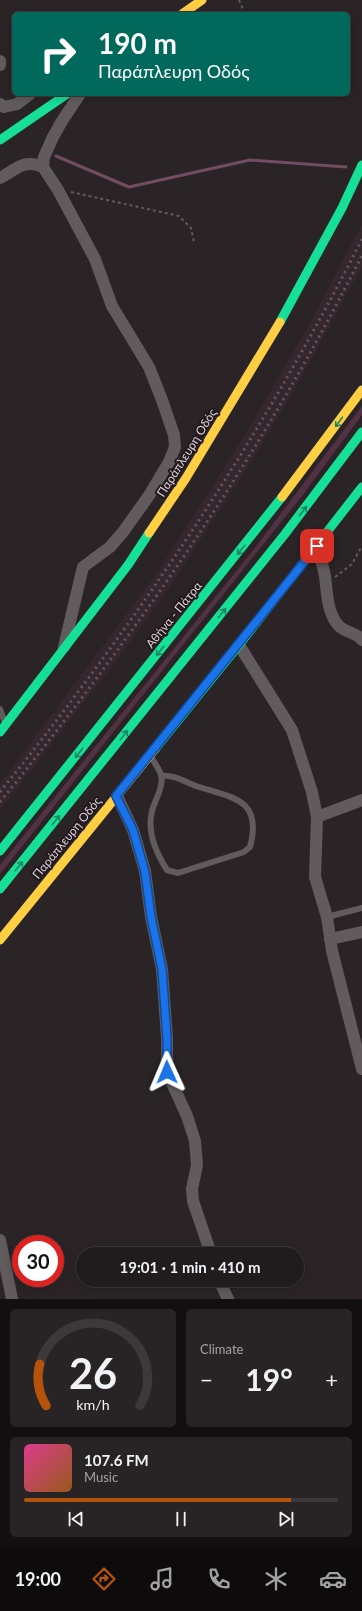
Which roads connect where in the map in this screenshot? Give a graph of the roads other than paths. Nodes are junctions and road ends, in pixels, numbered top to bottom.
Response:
1 (202, 0) edge
2 (185, 12) edge
3 (0, 61) edge
4 (0, 65) edge
5 (27, 96) edge
6 (64, 96) edge
7 (79, 96) edge
8 (0, 104) edge
9 (0, 140) edge
10 (362, 165) edge
11 (43, 167) junction
12 (0, 178) edge
13 (362, 390) edge
14 (362, 432) edge
15 (362, 487) edge
16 (317, 546) junction
17 (362, 640) edge
18 (238, 645) junction
19 (63, 652) junction
20 (0, 709) edge
21 (3, 728) edge
22 (149, 754) junction
23 (161, 776) junction
24 (116, 796) junction
25 (362, 800) edge
26 (317, 817) junction
27 (0, 850) edge
28 (0, 890) edge
29 (362, 908) edge
30 (327, 917) junction
31 (362, 932) edge
32 (330, 939) junction
33 (0, 940) edge
34 (362, 1069) edge
35 (0, 1240) edge
36 (209, 1247) edge
37 (222, 1287) edge
38 (12, 1299) edge
39 (228, 1299) edge

1 - 2 main road
3 - 4 street
5 - 8 street
6 - 9 main road
7 - 11 street
10 - 19 main road, Παράπλευρη Οδός
11 - 12 street
11 - 19 street
13 -> 27 main road, Αθήνα - Πάτρα
28 -> 14 main road
15 - 16 main road, Παράπλευρη Οδός
16 - 17 street
16 - 18 main road, Παράπλευρη Οδός
18 - 22 main road, Παράπλευρη Οδός
18 - 26 street
19 - 21 main road, Παράπλευρη Οδός
20 - 21 lane
22 - 23 lane
22 - 24 main road, Παράπλευρη Οδός
23 - 23 lane
24 - 33 main road, Παράπλευρη Οδός
24 - 36 street
25 - 26 street
26 - 30 street
29 - 30 lane
30 - 32 street
31 - 32 street
32 - 34 street
35 - 38 street
37 - 39 street

